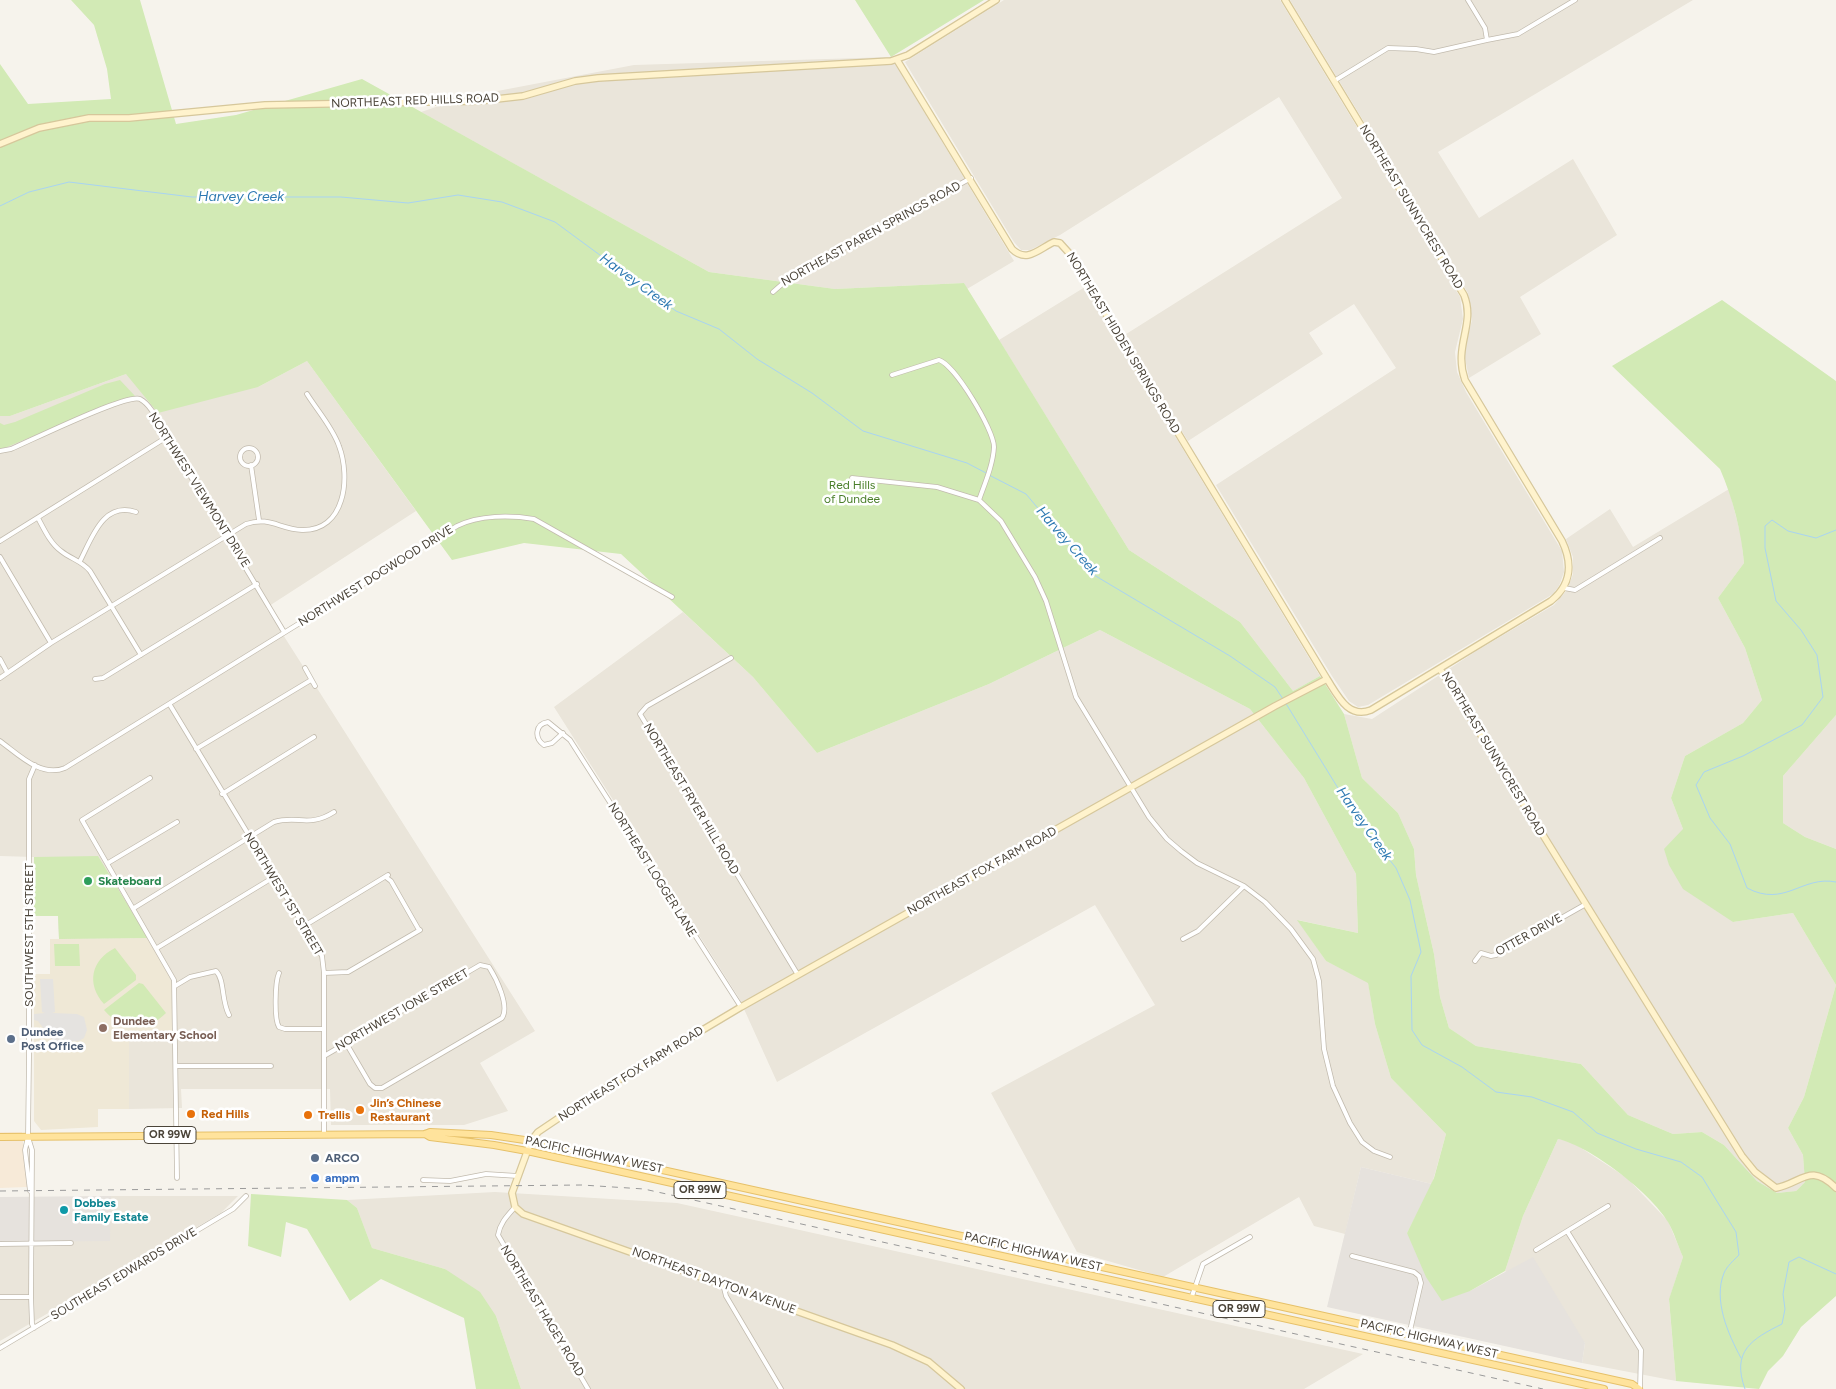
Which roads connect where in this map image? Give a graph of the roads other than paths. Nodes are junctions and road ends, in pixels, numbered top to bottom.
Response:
1 (996, 0) edge
2 (1285, 0) edge
3 (1468, 0) edge
4 (1575, 0) edge
5 (1488, 40) junction
6 (897, 60) junction
7 (1334, 81) junction
8 (0, 144) edge
9 (970, 178) junction
10 (773, 292) dead end
11 (892, 375) dead end
12 (307, 394) dead end
13 (167, 437) junction
14 (1, 451) edge
15 (251, 465) junction
16 (852, 478) dead end
17 (979, 500) junction
18 (136, 512) dead end
19 (38, 518) junction
20 (259, 520) junction
21 (227, 535) junction
22 (1660, 538) dead end
23 (0, 541) edge
24 (0, 557) edge
25 (80, 561) junction
26 (257, 584) junction
27 (1564, 588) junction
28 (672, 597) dead end
29 (112, 606) junction
30 (284, 632) junction
31 (52, 643) junction
32 (141, 655) junction
33 (731, 658) dead end
34 (0, 659) edge
35 (305, 668) dead end
36 (1440, 669) junction
37 (7, 672) junction
38 (0, 678) edge
39 (95, 679) dead end
40 (1327, 679) junction
41 (311, 680) junction
42 (315, 686) dead end
43 (170, 705) junction
44 (563, 734) junction
45 (314, 737) dead end
46 (0, 741) edge
47 (196, 749) junction
48 (35, 765) junction
49 (150, 778) dead end
50 (1132, 786) junction
51 (222, 794) junction
52 (334, 812) dead end
53 (176, 822) dead end
54 (249, 837) junction
55 (108, 863) junction
56 (274, 877) junction
57 (1244, 886) junction
58 (1586, 904) junction
59 (134, 908) junction
60 (304, 926) junction
61 (1182, 939) dead end
62 (157, 948) junction
63 (1475, 961) dead end
64 (279, 973) dead end
65 (324, 973) junction
66 (798, 975) junction
67 (175, 986) junction
68 (741, 1007) junction
69 (230, 1015) dead end
70 (324, 1029) junction
71 (346, 1043) junction
72 (324, 1056) junction
73 (177, 1066) junction
74 (271, 1066) dead end
75 (324, 1134) junction
76 (425, 1134) junction
77 (177, 1135) junction
78 (0, 1137) edge
79 (28, 1137) junction
80 (531, 1141) junction
81 (527, 1151) junction
82 (1390, 1157) dead end
83 (518, 1176) junction
84 (177, 1178) dead end
85 (423, 1180) dead end
86 (1836, 1188) edge
87 (30, 1191) junction
88 (246, 1196) dead end
89 (1608, 1206) dead end
90 (515, 1207) junction
91 (1567, 1231) junction
92 (1250, 1237) dead end
93 (70, 1243) dead end
94 (0, 1244) edge
95 (30, 1244) junction
96 (1536, 1250) dead end
97 (1352, 1256) dead end
98 (724, 1284) junction
99 (1194, 1288) junction
100 (0, 1297) edge
101 (31, 1297) junction
102 (1191, 1299) junction
103 (34, 1328) junction
104 (1409, 1335) junction
105 (0, 1348) edge
106 (588, 1389) edge
107 (781, 1389) edge
108 (961, 1389) edge
109 (1604, 1389) edge
110 (1640, 1389) edge

1 - 6 street, NORTHEAST RED HILLS ROAD
2 - 7 street, NORTHEAST SUNNYCREST ROAD
3 - 5 street
4 - 5 street
5 - 7 street
6 - 8 street, NORTHEAST RED HILLS ROAD
6 - 9 street, NORTHEAST HIDDEN SPRINGS ROAD
7 - 27 street, NORTHEAST SUNNYCREST ROAD
9 - 10 street, NORTHEAST PAREN SPRINGS ROAD
9 - 40 street, NORTHEAST HIDDEN SPRINGS ROAD
11 - 17 street
12 - 20 street
13 - 14 street, NORTHWEST VIEWMONT DRIVE
13 - 19 street
13 - 21 street, NORTHWEST VIEWMONT DRIVE
15 - 15 street
15 - 20 street
16 - 17 street
17 - 50 street
18 - 25 street
19 - 23 street
19 - 25 street
20 - 21 street
21 - 26 street, NORTHWEST VIEWMONT DRIVE
21 - 29 street
22 - 27 street
24 - 31 street
25 - 29 street
26 - 30 street, NORTHWEST VIEWMONT DRIVE
26 - 32 street
27 - 36 street, NORTHEAST SUNNYCREST ROAD
28 - 30 street, NORTHWEST DOGWOOD DRIVE
29 - 31 street
29 - 32 street
30 - 43 street, NORTHWEST DOGWOOD DRIVE
31 - 37 street
32 - 39 street
33 - 66 street, NORTHEAST FRYER HILL ROAD
34 - 37 street
35 - 41 street
36 - 40 street
36 - 58 street, NORTHEAST SUNNYCREST ROAD
37 - 38 street
40 - 50 street, NORTHEAST FOX FARM ROAD
41 - 42 street
41 - 47 street
43 - 47 street, NORTHWEST 1ST STREET
43 - 48 street, NORTHWEST DOGWOOD DRIVE
44 - 44 street, NORTHEAST LOGGER LANE
44 - 68 street, NORTHEAST LOGGER LANE
45 - 51 street
46 - 48 street
47 - 51 street, NORTHWEST 1ST STREET
48 - 79 street, SOUTHWEST 5TH STREET
49 - 55 street
50 - 57 street
50 - 66 street, NORTHEAST FOX FARM ROAD
51 - 54 street, NORTHWEST 1ST STREET
52 - 54 street
53 - 55 street
54 - 56 street, NORTHWEST 1ST STREET
54 - 59 street
55 - 59 street
56 - 60 street, NORTHWEST 1ST STREET
56 - 62 street
57 - 61 street
57 - 82 street
58 - 63 street, OTTER DRIVE
58 - 86 street, NORTHEAST SUNNYCREST ROAD
59 - 62 street
60 - 65 street, NORTHWEST 1ST STREET
60 - 65 street
62 - 67 street
64 - 70 street
65 - 70 street, NORTHWEST 1ST STREET
66 - 68 street, NORTHEAST FOX FARM ROAD
67 - 69 street
67 - 73 street
68 - 80 street, NORTHEAST FOX FARM ROAD
70 - 72 street, NORTHWEST 1ST STREET
71 - 71 street, NORTHWEST IONE STREET
71 - 72 street, NORTHWEST IONE STREET
72 - 75 street, NORTHWEST 1ST STREET
73 - 74 street
73 - 77 street
75 - 76 main road, PACIFIC HIGHWAY WEST / OR 99W
75 - 77 main road, OR 99W
76 - 80 main road, PACIFIC HIGHWAY WEST / OR 99W
76 - 81 main road, PACIFIC HIGHWAY WEST / OR 99W
77 - 79 main road, OR 99W
77 - 84 street
78 - 79 main road, OR 99W
79 - 87 street
79 - 87 street
80 - 81 street, NORTHEAST FOX FARM ROAD
80 - 99 main road, PACIFIC HIGHWAY WEST / OR 99W
81 - 83 street
81 - 102 main road, PACIFIC HIGHWAY WEST / OR 99W
83 - 85 street
83 - 90 street
87 - 95 street
88 - 103 street, SOUTHEAST EDWARDS DRIVE
89 - 91 street
90 - 98 street, NORTHEAST DAYTON AVENUE
90 - 106 street, NORTHEAST HAGEY ROAD
91 - 96 street
91 - 110 street
92 - 99 street
93 - 95 street
94 - 95 street
95 - 101 street
97 - 104 street
98 - 107 street
98 - 108 street, NORTHEAST DAYTON AVENUE
99 - 102 street
99 - 104 main road, PACIFIC HIGHWAY WEST / OR 99W
100 - 101 street
101 - 103 street
102 - 109 main road, PACIFIC HIGHWAY WEST / OR 99W
103 - 105 street, SOUTHEAST EDWARDS DRIVE
104 - 110 main road, PACIFIC HIGHWAY WEST / OR 99W

